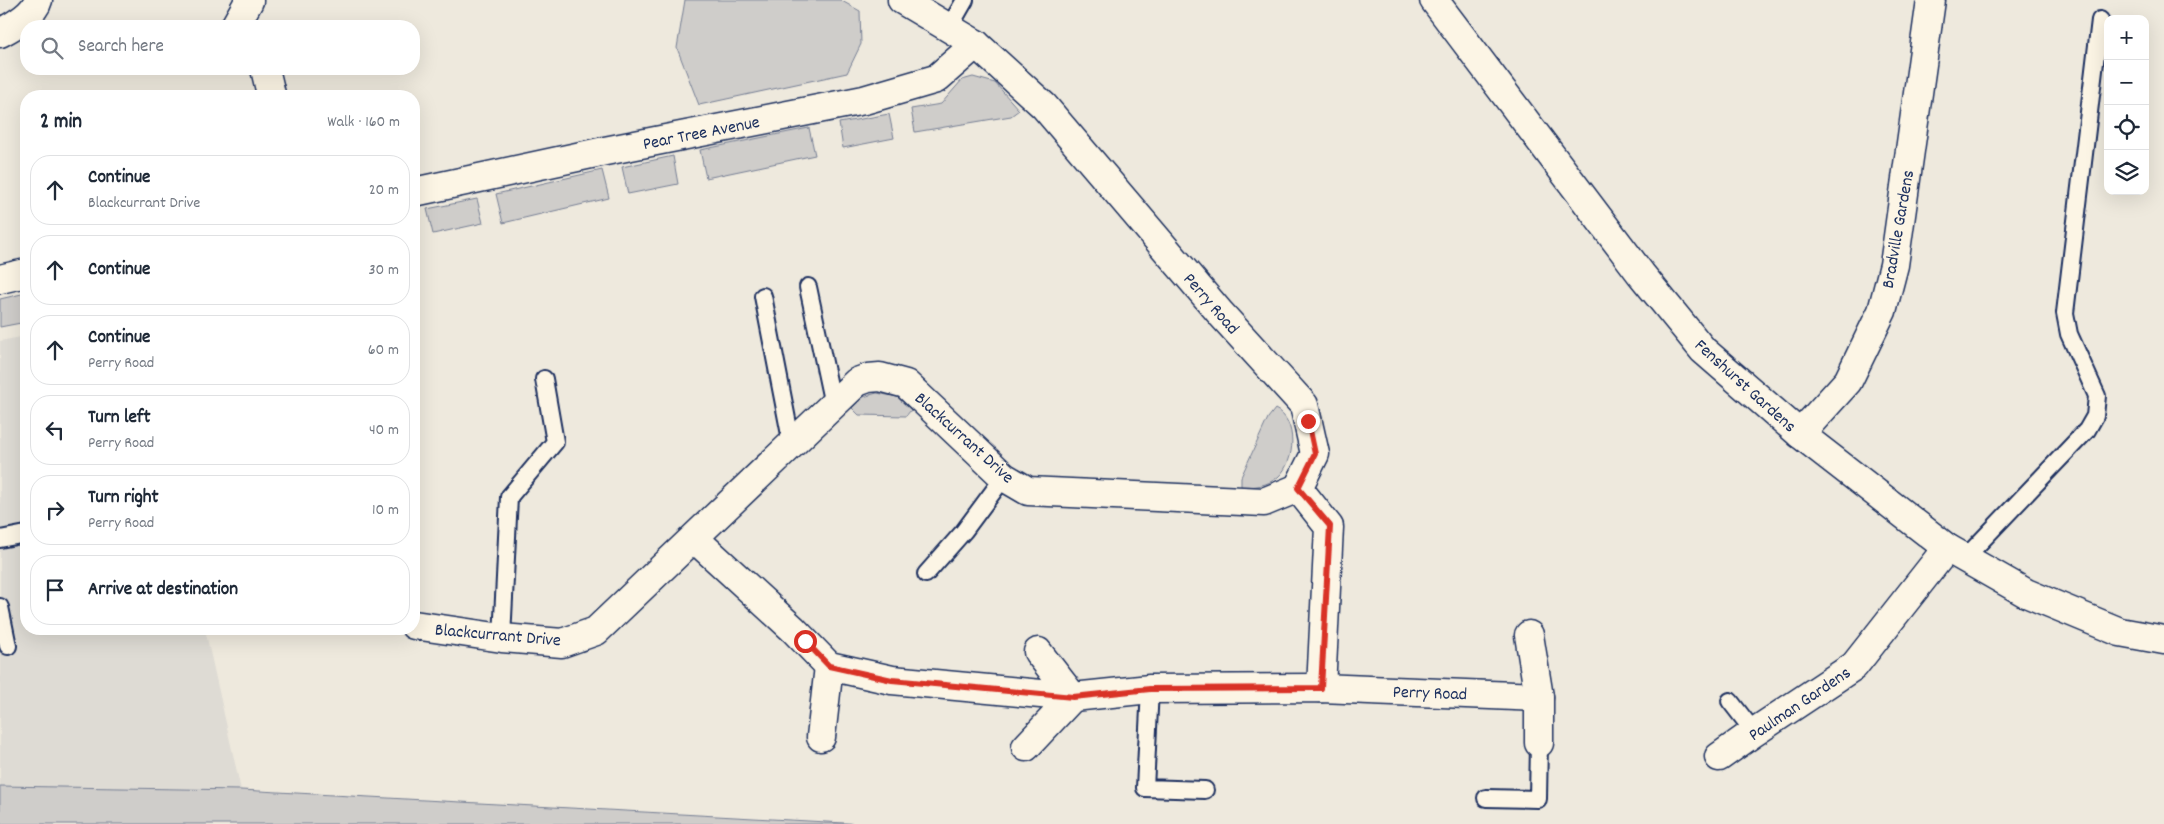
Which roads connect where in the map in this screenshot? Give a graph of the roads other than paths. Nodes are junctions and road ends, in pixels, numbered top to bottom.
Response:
1 (38, 0) edge
2 (249, 0) edge
3 (902, 0) edge
4 (965, 0) edge
5 (1434, 0) edge
6 (1931, 0) edge
7 (22, 20) edge
8 (237, 20) edge
9 (254, 20) edge
10 (2100, 20) dead end
11 (20, 22) edge
12 (950, 28) junction
13 (0, 33) edge
14 (976, 44) junction
15 (420, 191) edge
16 (20, 274) edge
17 (0, 279) edge
18 (808, 287) dead end
19 (763, 296) dead end
20 (544, 379) dead end
21 (833, 405) junction
22 (1800, 434) junction
23 (792, 445) junction
24 (1004, 477) junction
25 (1298, 488) junction
26 (20, 535) edge
27 (0, 539) edge
28 (695, 539) junction
29 (1956, 553) junction
30 (926, 574) dead end
31 (0, 607) edge
32 (420, 626) edge
33 (1529, 635) dead end
34 (502, 638) junction
35 (2164, 640) edge
36 (8, 646) dead end
37 (1038, 652) dead end
38 (829, 666) junction
39 (1321, 688) junction
40 (1150, 689) junction
41 (1073, 697) junction
42 (1539, 697) junction
43 (1730, 701) dead end
44 (1754, 732) junction
45 (821, 737) dead end
46 (1539, 743) joint
47 (1026, 747) dead end
48 (1719, 757) dead end
49 (1205, 790) dead end
50 (1486, 798) dead end

1 - 7 street
2 - 8 street
2 - 9 street
3 - 12 street, Perry Road
4 - 12 lane
5 - 22 street, Fenshurst Gardens
6 - 22 street, Bradville Gardens
10 - 29 lane
11 - 13 street
12 - 14 street, Perry Road
14 - 15 street, Pear Tree Avenue
14 - 25 street, Perry Road
16 - 17 street
18 - 21 lane
19 - 23 lane
20 - 34 lane
21 - 23 street, Blackcurrant Drive
21 - 24 street, Blackcurrant Drive
22 - 29 street, Fenshurst Gardens
23 - 28 street, Blackcurrant Drive
24 - 25 street, Blackcurrant Drive
24 - 30 lane
25 - 39 street
26 - 27 lane
28 - 34 street, Blackcurrant Drive
28 - 38 street
29 - 35 street, Fenshurst Gardens
29 - 44 street, Paulman Gardens
31 - 36 lane
32 - 34 street, Blackcurrant Drive
33 - 42 street
37 - 41 street
38 - 41 street, Perry Road
38 - 45 street
39 - 40 street, Perry Road
39 - 42 street, Perry Road
40 - 41 street, Perry Road
40 - 49 lane
41 - 47 street
42 - 46 street
43 - 44 lane
44 - 48 street, Paulman Gardens
46 - 50 lane

